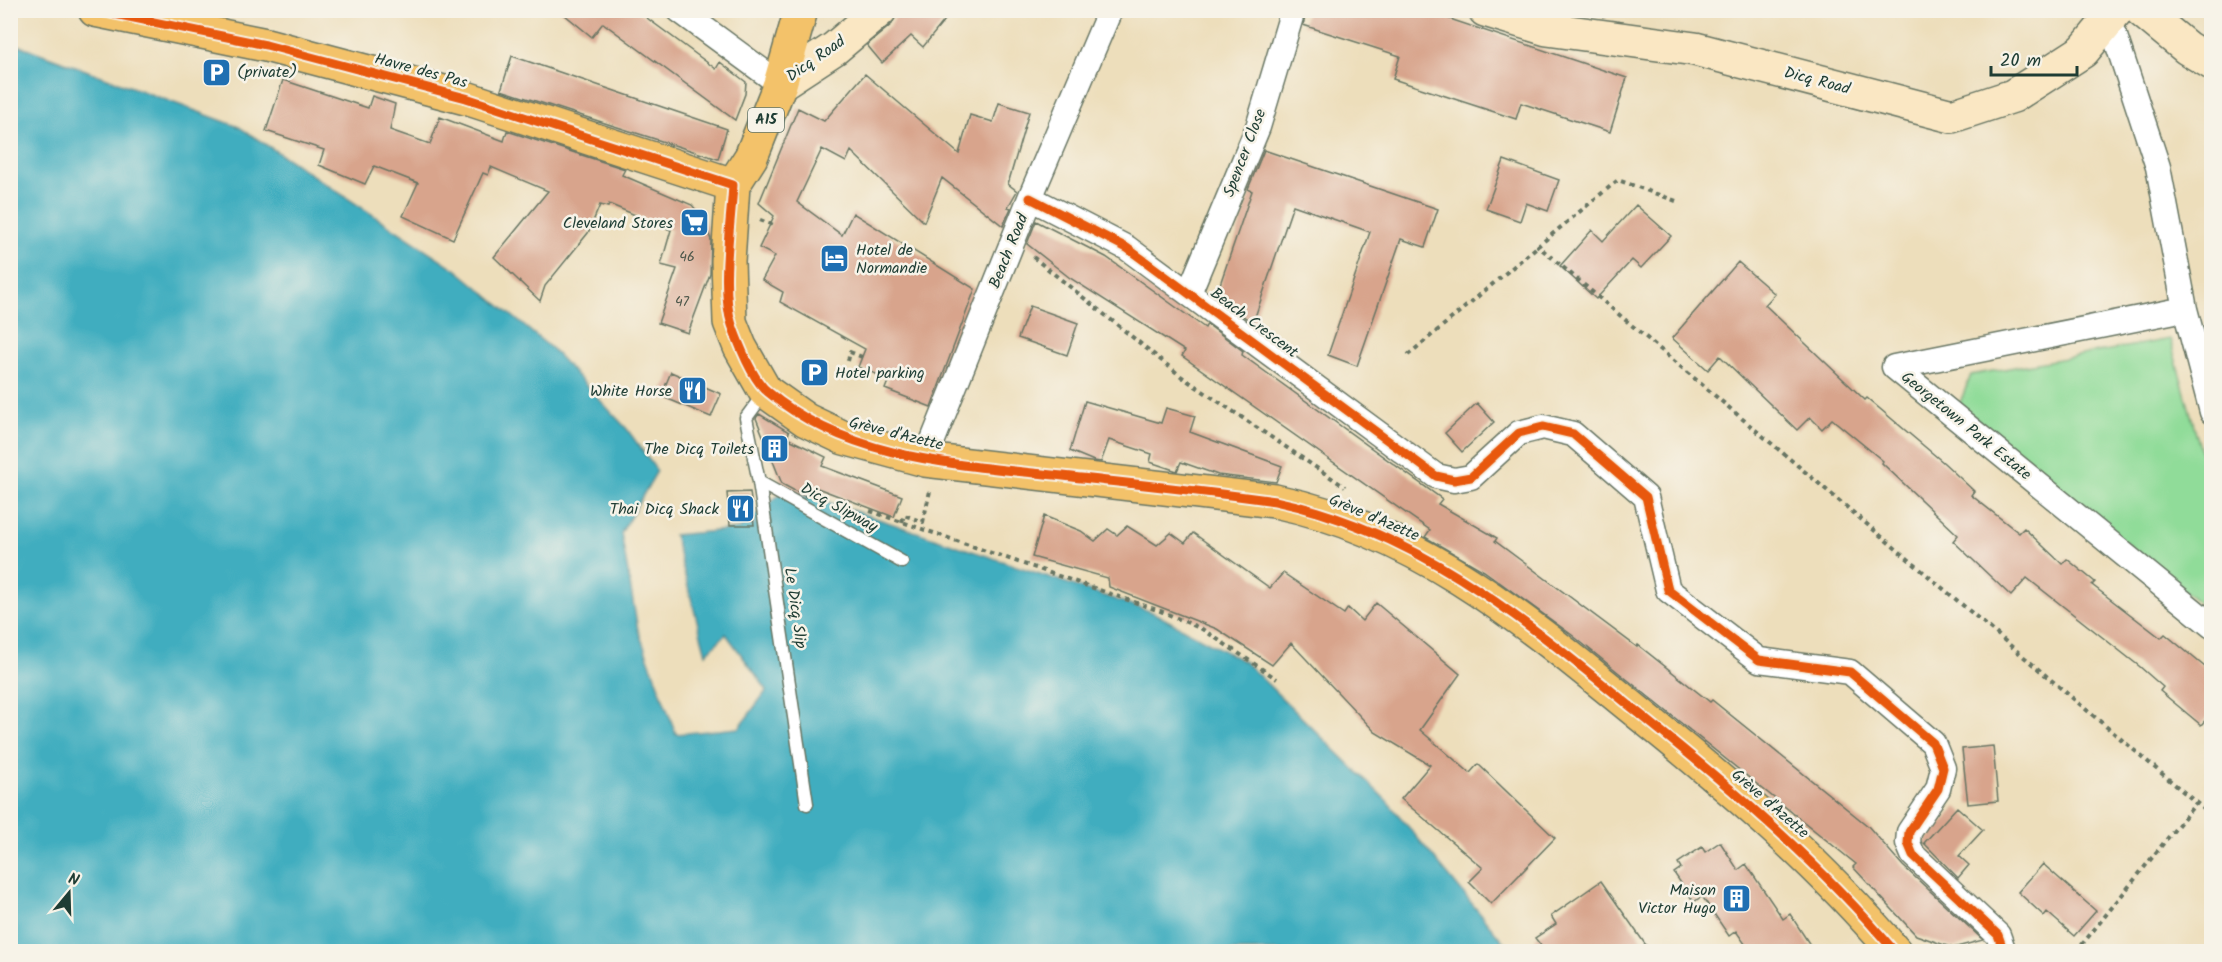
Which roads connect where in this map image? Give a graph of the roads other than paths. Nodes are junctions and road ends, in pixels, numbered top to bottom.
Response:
1 (95, 10) edge
2 (680, 10) edge
3 (801, 10) edge
4 (880, 10) edge
5 (1110, 10) edge
6 (1293, 10) edge
7 (1485, 10) edge
8 (2141, 10) edge
9 (2114, 16) edge
10 (1552, 20) edge
11 (2211, 63) edge
12 (780, 84) junction
13 (733, 185) junction
14 (1030, 198) junction
15 (1189, 293) junction
16 (2185, 309) junction
17 (765, 391) junction
18 (2211, 412) edge
19 (929, 461) junction
20 (759, 482) junction
21 (902, 562) dead end
22 (2211, 626) edge
23 (807, 804) dead end
24 (1895, 951) edge
25 (2004, 951) edge

1 - 13 main road, Havre des Pas
2 - 12 street
3 - 12 main road, A15
4 - 12 main road, Dicq Road
5 - 14 street, Beach Road
6 - 15 street, Spencer Close
7 - 10 main road, Dicq Road
8 - 11 main road
9 - 10 main road, Dicq Road
9 - 16 street
12 - 13 main road, A15
13 - 17 main road, Grève d'Azette
14 - 15 street, Beach Crescent
14 - 19 street, Beach Road
15 - 25 street, Beach Crescent
16 - 18 street
16 - 22 street, Georgetown Park Estate
17 - 19 main road, Grève d'Azette
17 - 20 lane, Le Dicq Slip
19 - 24 main road, Grève d'Azette
20 - 21 lane, Dicq Slipway
20 - 23 lane, Le Dicq Slip

